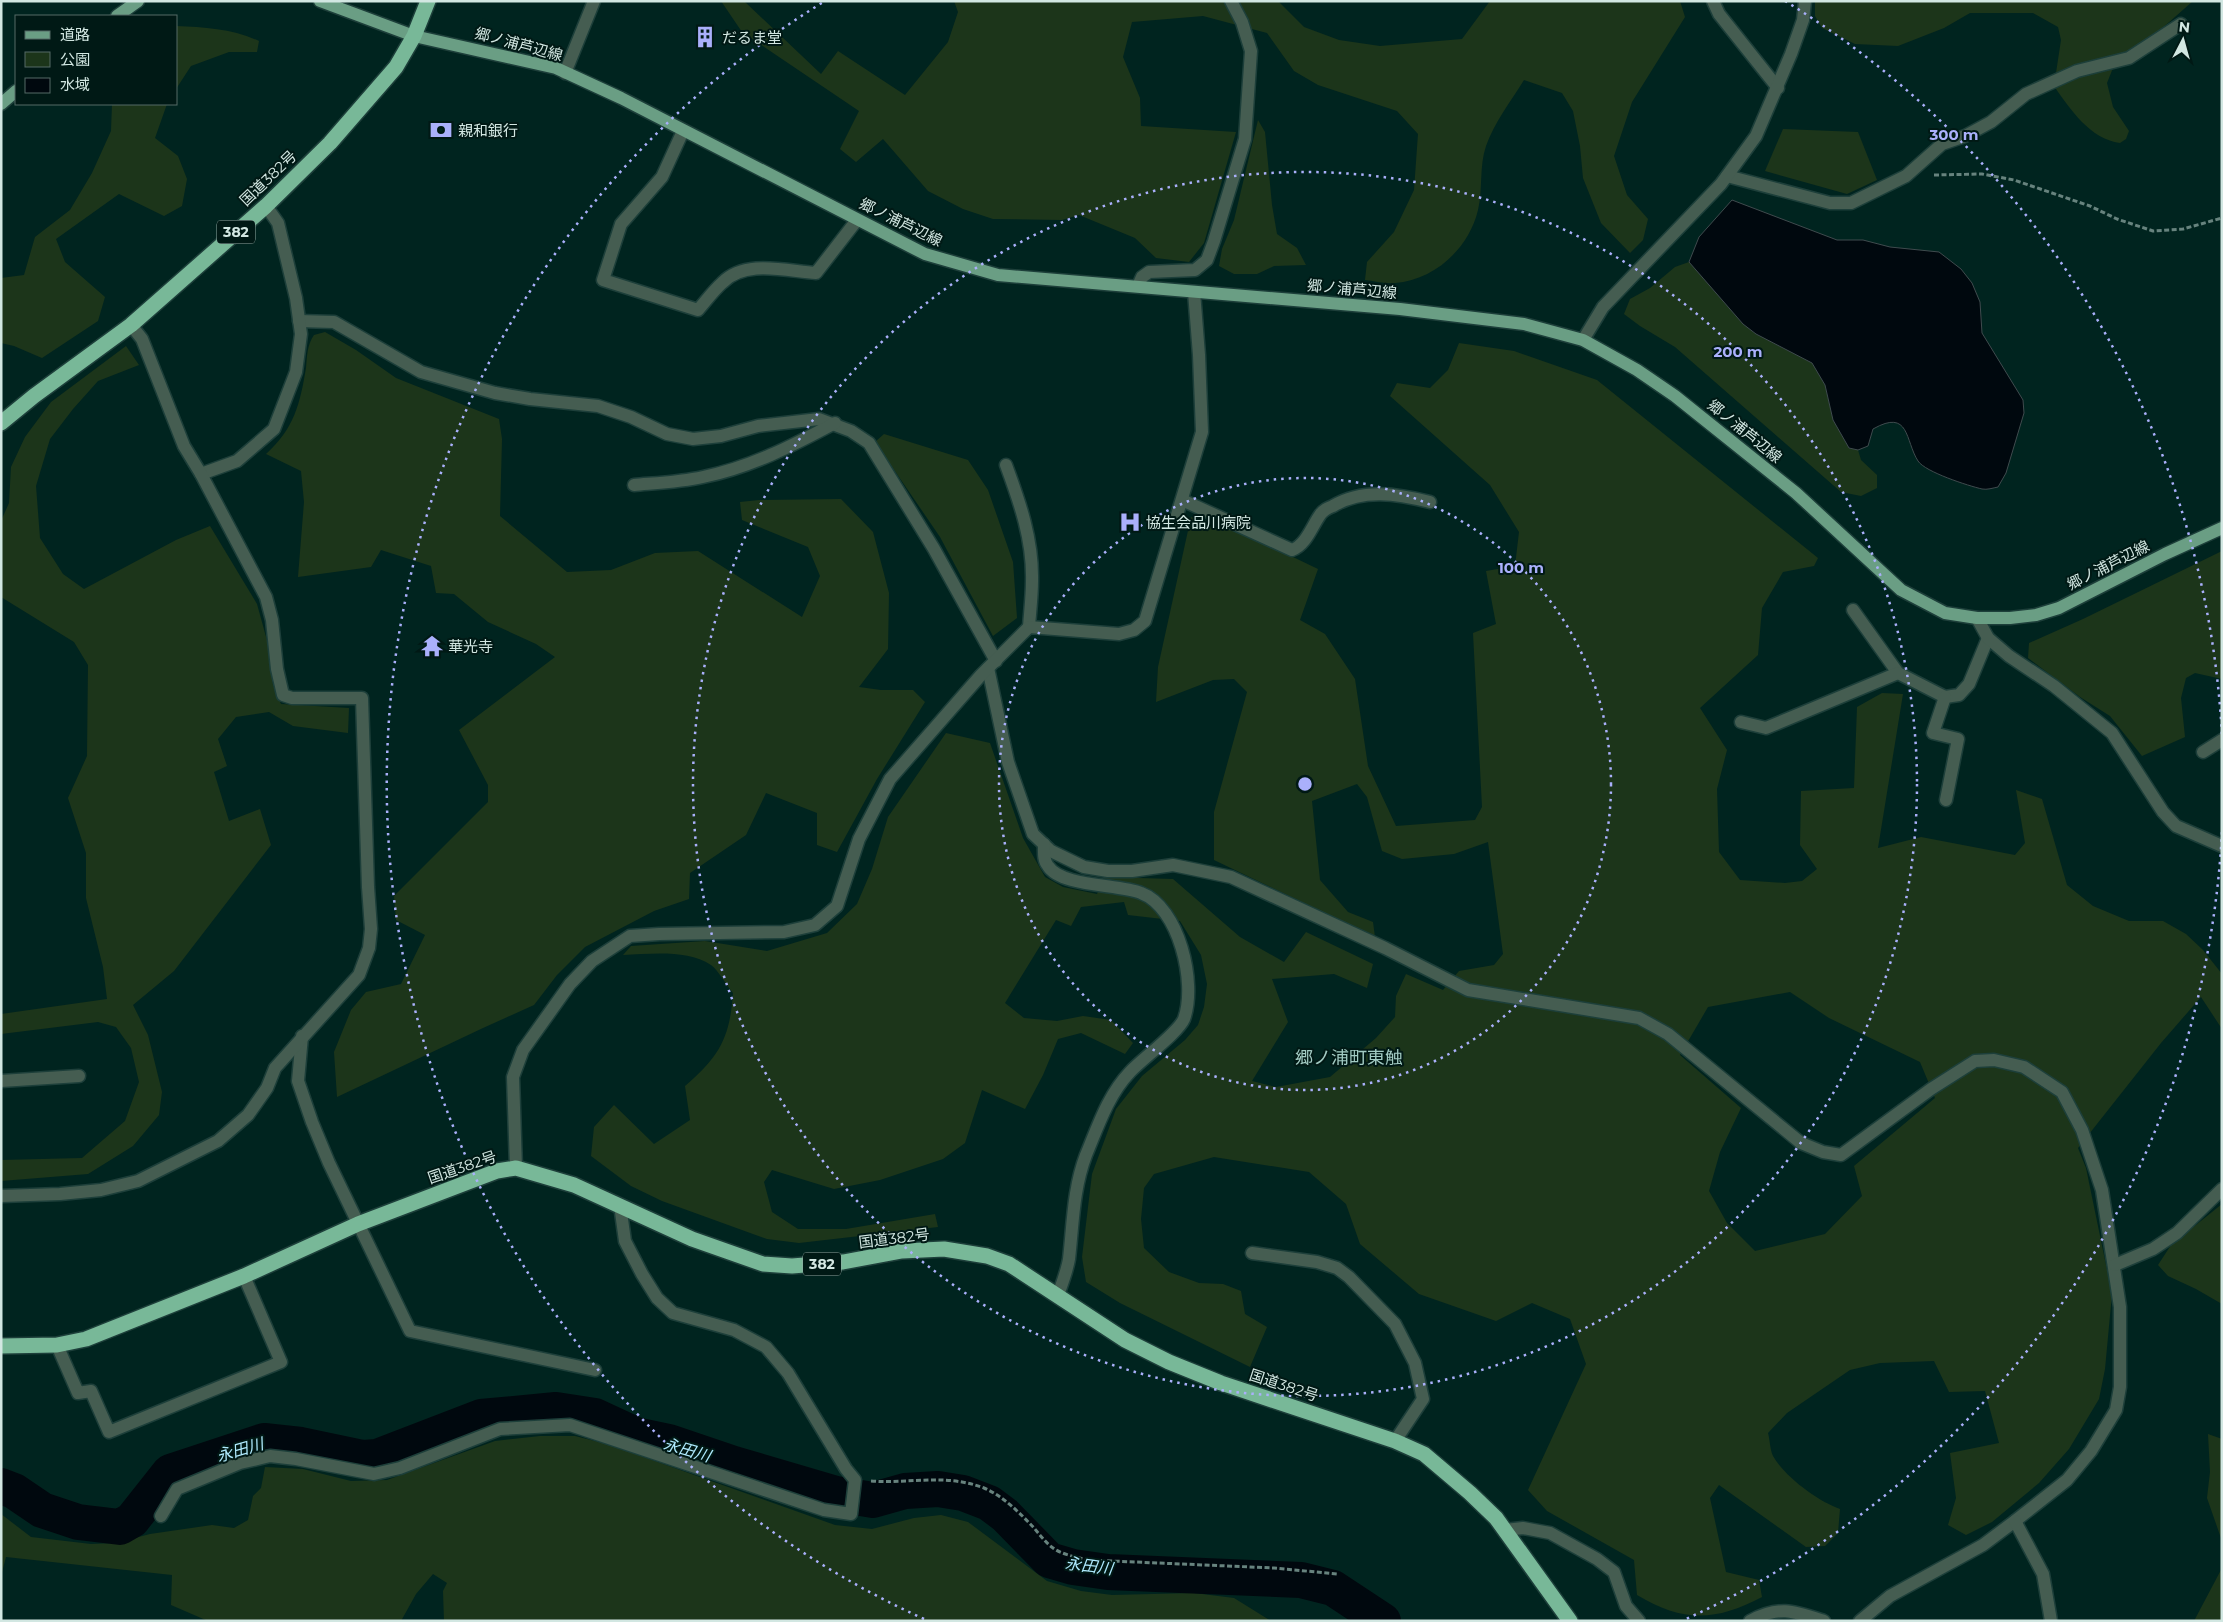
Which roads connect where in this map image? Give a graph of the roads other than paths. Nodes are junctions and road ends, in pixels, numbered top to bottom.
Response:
1 (138, 1) edge
2 (320, 1) edge
3 (428, 1) edge
4 (594, 1) edge
5 (1231, 1) edge
6 (1713, 1) edge
7 (1805, 1) edge
8 (118, 15) edge
9 (2181, 24) dead end
10 (414, 36) junction
11 (565, 73) junction
12 (1778, 88) junction
13 (15, 92) edge
14 (1, 104) edge
15 (683, 130) junction
16 (1727, 176) junction
17 (266, 206) junction
18 (857, 220) junction
19 (1138, 286) junction
20 (1194, 292) junction
21 (300, 322) junction
22 (131, 324) junction
23 (1584, 340) junction
24 (1, 423) edge
25 (835, 423) junction
26 (1006, 465) dead end
27 (201, 474) junction
28 (634, 485) dead end
29 (1182, 500) junction
30 (1430, 502) dead end
31 (2222, 528) edge
32 (1853, 610) dead end
33 (1977, 618) junction
34 (1029, 627) junction
35 (1988, 638) junction
36 (992, 665) junction
37 (1898, 673) junction
38 (1945, 697) junction
39 (1741, 722) dead end
40 (2222, 740) edge
41 (2203, 752) dead end
42 (1946, 800) dead end
43 (1044, 844) junction
44 (2222, 846) edge
45 (302, 1036) junction
46 (79, 1076) dead end
47 (1, 1081) edge
48 (516, 1168) junction
49 (2222, 1189) edge
50 (1, 1196) edge
51 (620, 1205) junction
52 (358, 1224) junction
53 (1252, 1253) dead end
54 (2114, 1265) junction
55 (244, 1276) junction
56 (1058, 1295) junction
57 (57, 1345) junction
58 (1, 1346) edge
59 (595, 1370) dead end
60 (1395, 1440) junction
61 (160, 1516) dead end
62 (2015, 1521) junction
63 (1505, 1530) junction
64 (1570, 1621) edge
65 (1639, 1621) edge
66 (1750, 1621) edge
67 (1824, 1621) edge
68 (1860, 1621) edge
69 (2051, 1621) edge

1 - 8 main road
2 - 10 main road, 郷ノ浦芦辺線
3 - 10 highway, 国道382号 / 382
4 - 11 street
5 - 19 street
6 - 12 street
7 - 12 street
9 - 16 street
10 - 11 main road, 郷ノ浦芦辺線
10 - 17 highway, 国道382号 / 382
11 - 15 main road, 郷ノ浦芦辺線
12 - 16 street
13 - 14 main road
15 - 18 main road, 郷ノ浦芦辺線
15 - 18 street
16 - 23 street
17 - 21 street
17 - 22 highway, 国道382号 / 382
18 - 19 main road, 郷ノ浦芦辺線
19 - 20 main road, 郷ノ浦芦辺線
20 - 23 main road, 郷ノ浦芦辺線
20 - 29 street
21 - 25 street
21 - 27 street
22 - 24 highway, 国道382号 / 382
22 - 27 street
23 - 33 main road, 郷ノ浦芦辺線
25 - 28 street
25 - 36 street
26 - 34 street
27 - 45 street
29 - 30 street
29 - 34 street
31 - 33 main road, 郷ノ浦芦辺線
32 - 37 street
33 - 35 street
34 - 36 street
35 - 38 street
35 - 44 street
36 - 43 street
36 - 48 street
37 - 38 street
37 - 39 street
38 - 42 street
40 - 41 street
43 - 54 street
43 - 56 street
45 - 50 street
45 - 52 street
46 - 47 street
48 - 51 highway, 国道382号 / 382
48 - 52 highway, 国道382号 / 382
49 - 54 street
51 - 56 highway, 国道382号 / 382
51 - 61 street
52 - 55 highway, 国道382号 / 382
52 - 59 street
53 - 60 street
54 - 62 street
55 - 57 highway, 国道382号 / 382
55 - 57 street
56 - 60 highway, 国道382号 / 382
57 - 58 highway, 国道382号 / 382
60 - 63 highway, 国道382号 / 382
62 - 68 street
62 - 69 street
63 - 64 highway, 国道382号 / 382
63 - 65 street
66 - 67 street

